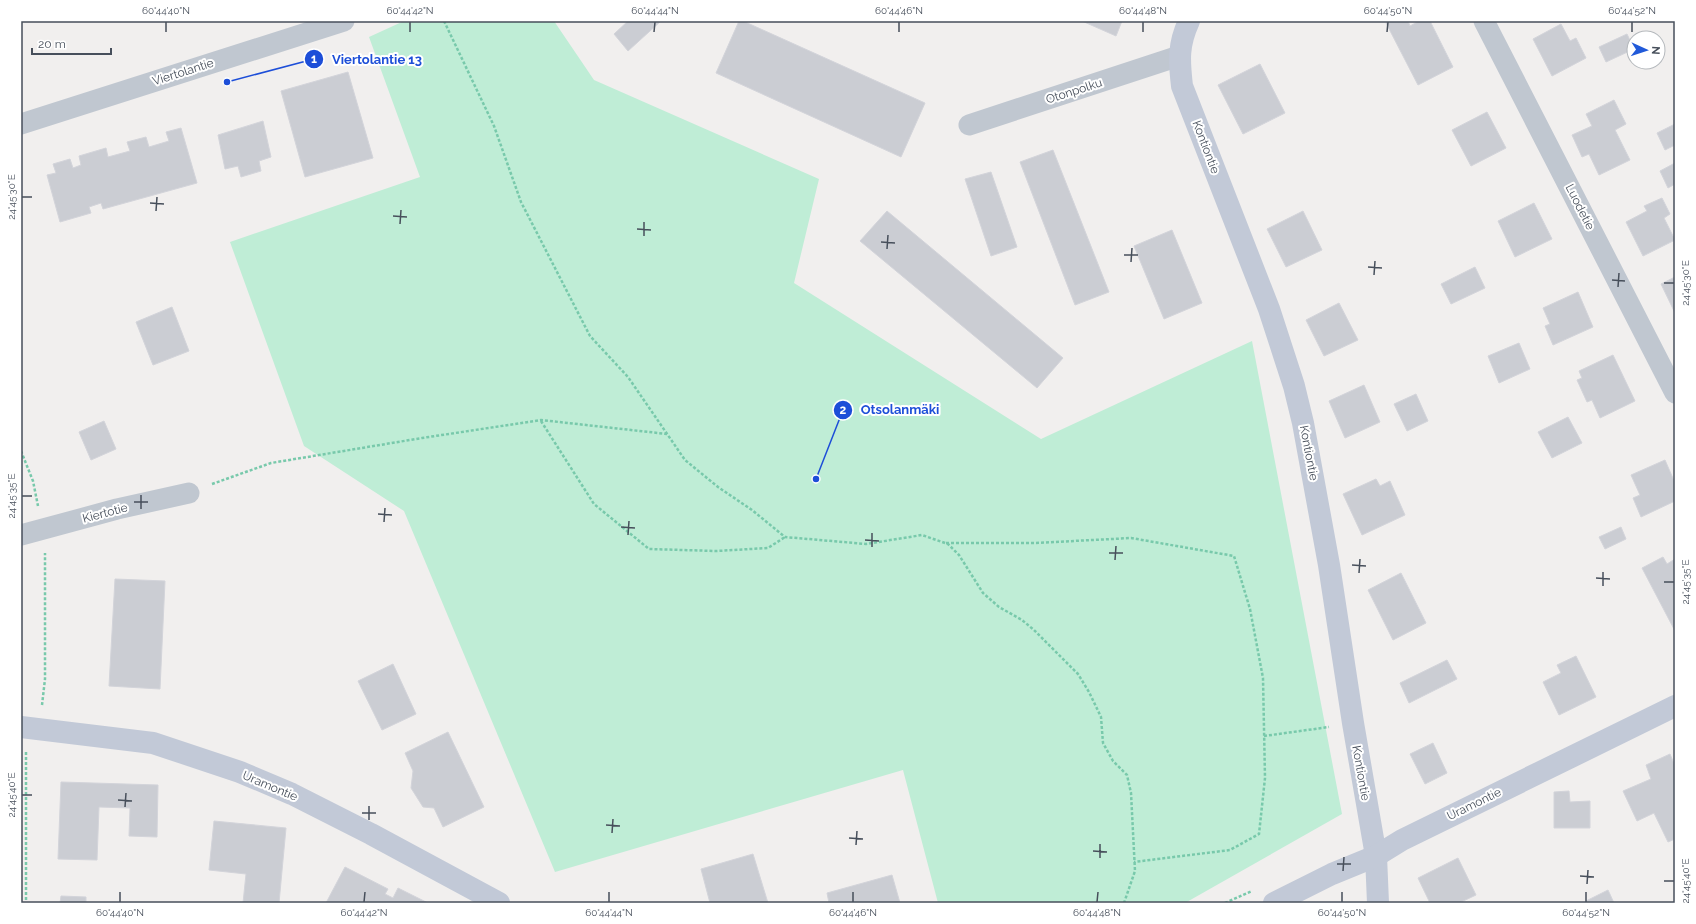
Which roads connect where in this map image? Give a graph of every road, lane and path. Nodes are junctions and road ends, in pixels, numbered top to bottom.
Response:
1 (344, 21) edge
2 (444, 21) edge
3 (1189, 21) edge
4 (1484, 21) edge
5 (1179, 56) junction
6 (21, 124) edge
7 (969, 125) dead end
8 (1675, 393) edge
9 (541, 420) junction
10 (667, 434) junction
11 (21, 451) edge
12 (189, 493) joint
13 (43, 530) junction
14 (21, 535) edge
15 (785, 537) junction
16 (944, 543) junction
17 (1675, 706) edge
18 (1332, 726) dead end
19 (28, 727) edge
20 (1264, 736) junction
21 (1376, 856) junction
22 (1134, 862) junction
23 (26, 903) edge
24 (499, 903) edge
25 (1124, 903) edge
26 (1274, 903) edge
27 (1378, 903) edge

1 - 6 street, Viertolantie
2 - 10 path
3 - 5 street, Kontiontie
4 - 8 street, Luodetie
5 - 7 street, Otonpolku
5 - 21 street, Kontiontie
9 - 10 path
9 - 12 path
9 - 15 path
10 - 15 path
11 - 13 path
12 - 13 street, Kiertotie
13 - 14 street, Kiertotie
13 - 19 path
15 - 16 path
16 - 20 path
16 - 22 path
17 - 21 street, Uramontie
18 - 20 path
19 - 23 path
19 - 24 street, Uramontie
20 - 22 path
21 - 26 street, Uramontie
21 - 27 street, Kontiontie
22 - 25 path

